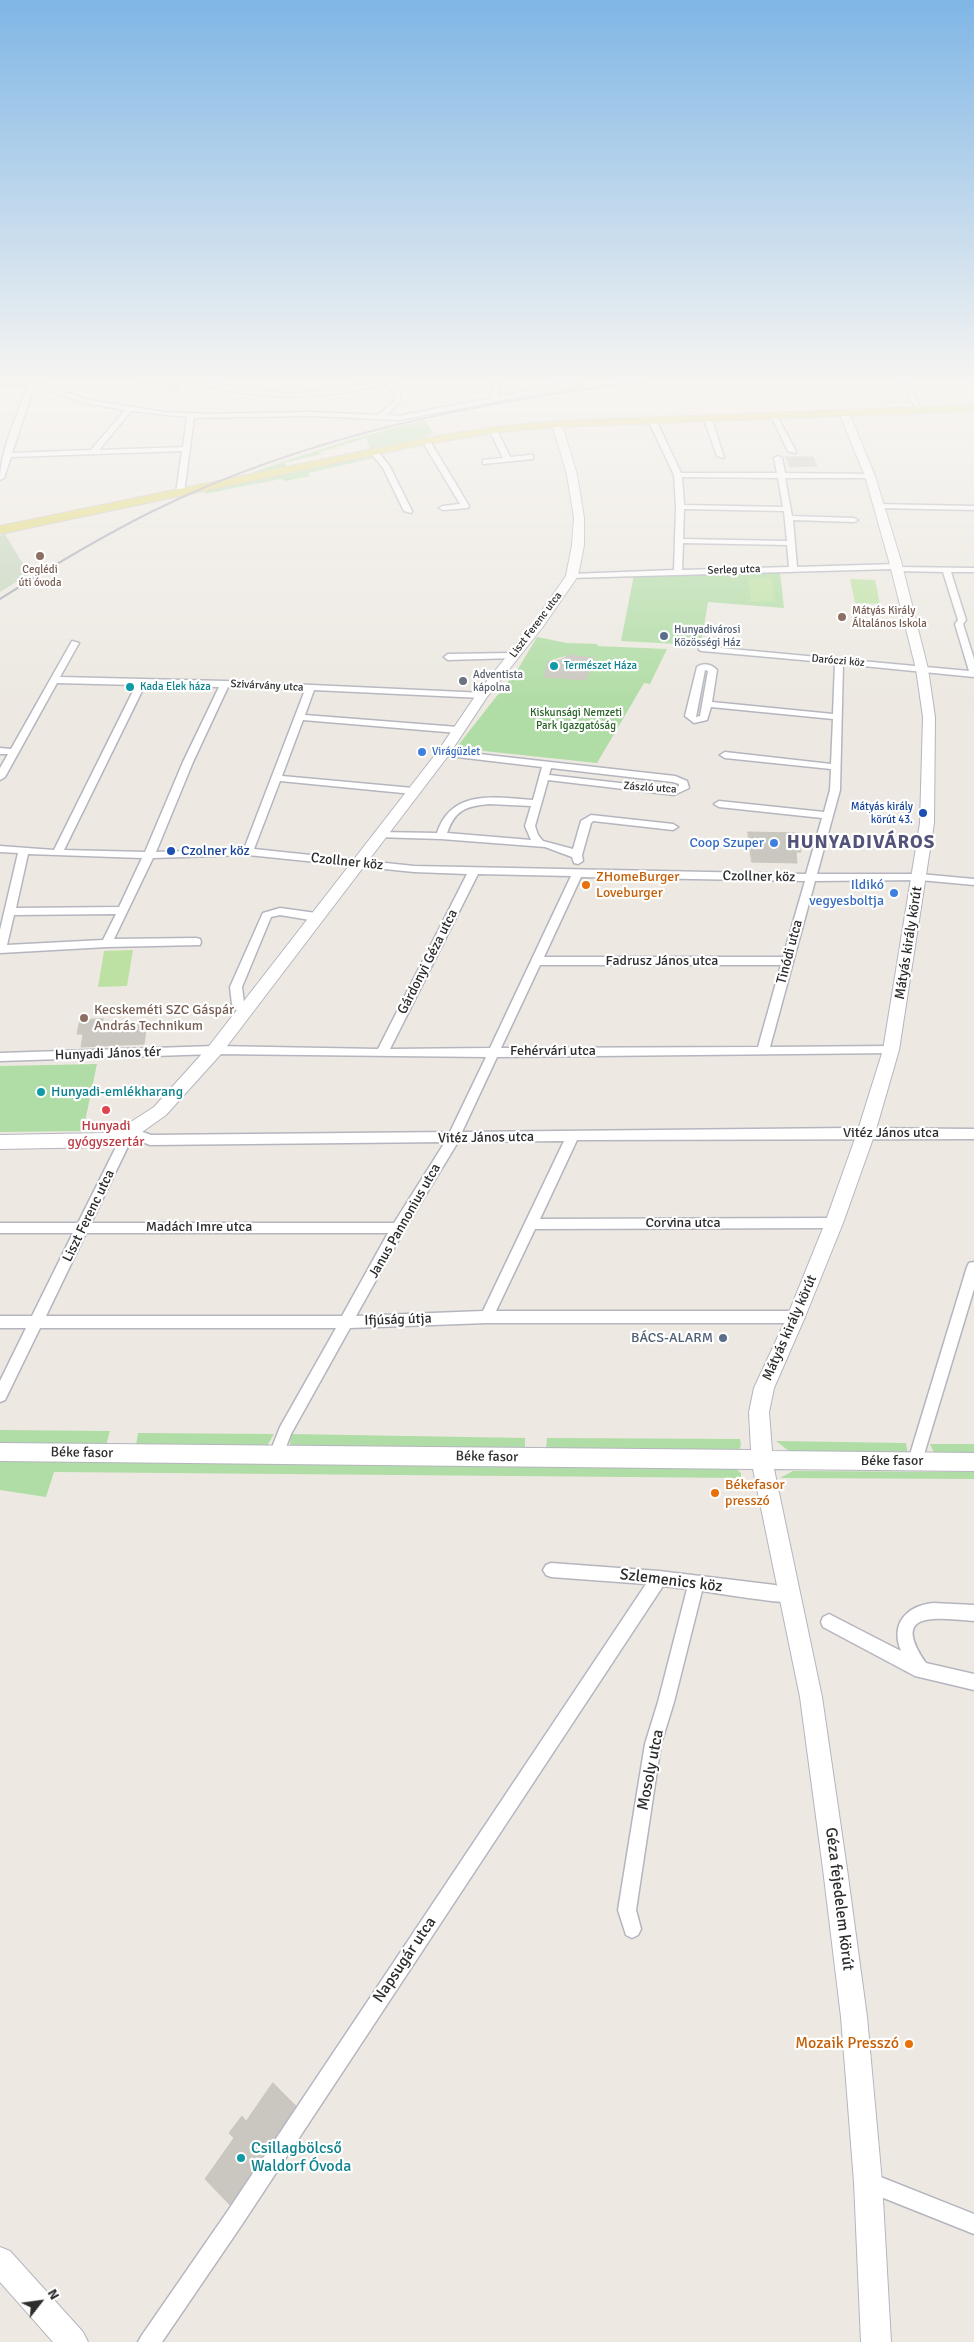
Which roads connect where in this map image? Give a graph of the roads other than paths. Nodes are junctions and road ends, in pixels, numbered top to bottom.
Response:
1 (181, 488) edge
2 (202, 488) edge
3 (397, 488) edge
4 (454, 488) edge
5 (574, 488) edge
6 (679, 488) edge
7 (784, 488) edge
8 (873, 488) edge
9 (180, 493) junction
10 (878, 506) junction
11 (680, 507) junction
12 (443, 508) dead end
13 (974, 508) edge
14 (787, 509) junction
15 (408, 511) dead end
16 (789, 518) junction
17 (854, 520) dead end
18 (0, 530) edge
19 (679, 541) junction
20 (792, 543) junction
21 (793, 568) junction
22 (897, 568) junction
23 (945, 569) junction
24 (974, 570) edge
25 (678, 572) junction
26 (572, 576) junction
27 (75, 643) dead end
28 (702, 648) dead end
29 (512, 656) junction
30 (448, 657) dead end
31 (839, 661) junction
32 (922, 669) junction
33 (974, 674) edge
34 (53, 680) junction
35 (142, 682) junction
36 (225, 684) junction
37 (310, 688) junction
38 (482, 695) junction
39 (707, 704) junction
40 (300, 717) junction
41 (838, 717) junction
42 (458, 730) junction
43 (0, 751) edge
44 (14, 752) junction
45 (443, 753) junction
46 (725, 754) dead end
47 (547, 765) junction
48 (836, 767) junction
49 (0, 777) edge
50 (277, 778) junction
51 (544, 780) junction
52 (413, 791) junction
53 (538, 803) junction
54 (719, 804) dead end
55 (828, 816) junction
56 (674, 827) dead end
57 (379, 835) junction
58 (441, 836) junction
59 (541, 844) junction
60 (0, 849) edge
61 (24, 850) junction
62 (248, 852) junction
63 (57, 853) junction
64 (149, 855) junction
65 (577, 855) junction
66 (359, 863) junction
67 (474, 871) junction
68 (578, 874) junction
69 (920, 877) junction
70 (810, 878) junction
71 (974, 882) edge
72 (121, 910) junction
73 (9, 912) junction
74 (316, 917) junction
75 (196, 942) dead end
76 (107, 943) junction
77 (1, 949) edge
78 (538, 961) junction
79 (787, 961) junction
80 (244, 1012) junction
81 (215, 1050) junction
82 (763, 1050) junction
83 (891, 1050) junction
84 (494, 1052) junction
85 (382, 1053) junction
86 (0, 1057) edge
87 (129, 1132) junction
88 (866, 1133) junction
89 (974, 1134) edge
90 (572, 1137) junction
91 (452, 1139) junction
92 (0, 1142) edge
93 (834, 1223) junction
94 (531, 1224) junction
95 (83, 1227) junction
96 (0, 1228) edge
97 (398, 1228) junction
98 (974, 1267) edge
99 (487, 1317) junction
100 (796, 1317) junction
101 (0, 1322) edge
102 (347, 1322) junction
103 (37, 1323) junction
104 (0, 1396) edge
105 (0, 1452) edge
106 (276, 1455) junction
107 (762, 1461) junction
108 (915, 1461) junction
109 (974, 1462) edge
110 (551, 1570) dead end
111 (659, 1578) junction
112 (696, 1584) junction
113 (790, 1597) junction
114 (974, 1613) edge
115 (829, 1622) dead end
116 (921, 1670) junction
117 (974, 1682) edge
118 (632, 1929) dead end
119 (868, 2182) junction
120 (974, 2224) edge
121 (0, 2261) edge
122 (72, 2342) edge
123 (149, 2342) edge
124 (876, 2342) edge

1 - 9 street
2 - 9 main road
3 - 15 street
4 - 12 street
5 - 26 street, Liszt Ferenc utca
6 - 11 street
7 - 14 street
8 - 10 street, Mátyás király körút
9 - 18 main road
10 - 13 street
10 - 22 street, Mátyás király körút
11 - 14 street
11 - 19 street
14 - 16 street
16 - 17 street
16 - 20 street
19 - 20 street
19 - 25 street
20 - 21 street
21 - 22 street, Serleg utca
21 - 25 street, Serleg utca
22 - 23 street, Serleg utca
22 - 32 street, Mátyás király körút
23 - 24 street, Serleg utca
23 - 33 street
25 - 26 street, Serleg utca
26 - 29 street, Liszt Ferenc utca
27 - 34 street
28 - 31 street, Daróczi köz
29 - 30 street
29 - 38 street, Liszt Ferenc utca
31 - 32 street, Daróczi köz
31 - 41 street, Tinódi utca
32 - 33 street, Daróczi köz
32 - 69 street, Mátyás király körút
34 - 35 street, Szivárvány utca
34 - 44 street
35 - 36 street, Szivárvány utca
35 - 63 street
36 - 37 street, Szivárvány utca
36 - 64 street
37 - 38 street, Szivárvány utca
37 - 40 street
38 - 42 street, Liszt Ferenc utca
39 - 39 street
39 - 41 street
40 - 42 street
40 - 50 street
41 - 48 street, Tinódi utca
42 - 45 street, Liszt Ferenc utca
43 - 44 street
44 - 49 street
45 - 47 street, Zászló utca
45 - 52 street, Liszt Ferenc utca
46 - 48 street
47 - 51 street
47 - 51 street, Zászló utca
48 - 55 street, Tinódi utca
50 - 52 street
50 - 62 street
51 - 53 street
52 - 57 street, Liszt Ferenc utca
53 - 58 street
53 - 59 street
54 - 55 street
55 - 70 street, Tinódi utca
56 - 65 street
57 - 58 street
57 - 66 street, Liszt Ferenc utca
58 - 59 street
59 - 65 street
60 - 61 street, Czollner köz
61 - 63 street, Czollner köz
61 - 73 street
62 - 64 street, Czollner köz
62 - 66 street, Czollner köz
63 - 64 street, Czollner köz
64 - 72 street
65 - 68 street
66 - 67 street, Czollner köz
66 - 74 street, Liszt Ferenc utca
67 - 68 street, Czollner köz
67 - 85 street, Gárdonyi Géza utca
68 - 70 street, Czollner köz
68 - 78 street, Janus Pannonius utca
69 - 70 street, Czollner köz
69 - 71 street, Czollner köz
69 - 83 street, Mátyás király körút
70 - 79 street, Tinódi utca
72 - 73 street
72 - 76 street
73 - 77 street
74 - 80 street, Liszt Ferenc utca
74 - 80 street
75 - 76 street
76 - 77 street
78 - 79 street, Fadrusz János utca
78 - 84 street, Janus Pannonius utca
79 - 82 street, Tinódi utca
80 - 81 street, Liszt Ferenc utca
81 - 85 street, Fehérvári utca
81 - 86 street, Hunyadi János tér
81 - 87 street, Liszt Ferenc utca
82 - 83 street, Fehérvári utca
82 - 84 street, Fehérvári utca
83 - 88 street, Mátyás király körút
84 - 85 street, Fehérvári utca
84 - 91 street, Janus Pannonius utca
87 - 91 street, Vitéz János utca
87 - 92 street
87 - 95 street, Liszt Ferenc utca
88 - 89 street, Vitéz János utca
88 - 90 street, Vitéz János utca
88 - 93 street, Mátyás király körút
90 - 91 street, Vitéz János utca
90 - 94 street
91 - 97 street, Janus Pannonius utca
93 - 94 street, Corvina utca
93 - 100 street, Mátyás király körút
94 - 99 street
95 - 96 street, Madách Imre utca
95 - 97 street, Madách Imre utca
95 - 103 street, Liszt Ferenc utca
97 - 102 street, Janus Pannonius utca
98 - 108 street
99 - 100 street, Ifjúság útja
99 - 102 street, Ifjúság útja
100 - 107 street, Mátyás király körút
101 - 103 street, Ifjúság útja
102 - 103 street, Ifjúság útja
102 - 106 street, Janus Pannonius utca
103 - 104 street, Liszt Ferenc utca
105 - 106 street, Béke fasor
106 - 107 street, Béke fasor
107 - 108 street, Béke fasor
107 - 113 street, Géza fejedelem körút
108 - 109 street, Béke fasor
110 - 111 street, Szlemenics köz
111 - 112 street, Szlemenics köz
111 - 123 street, Napsugár utca
112 - 113 street, Szlemenics köz
112 - 118 street, Mosoly utca
113 - 119 street, Géza fejedelem körút
114 - 116 street
115 - 116 street
116 - 117 street
119 - 120 street
119 - 124 street, Géza fejedelem körút
121 - 122 street

